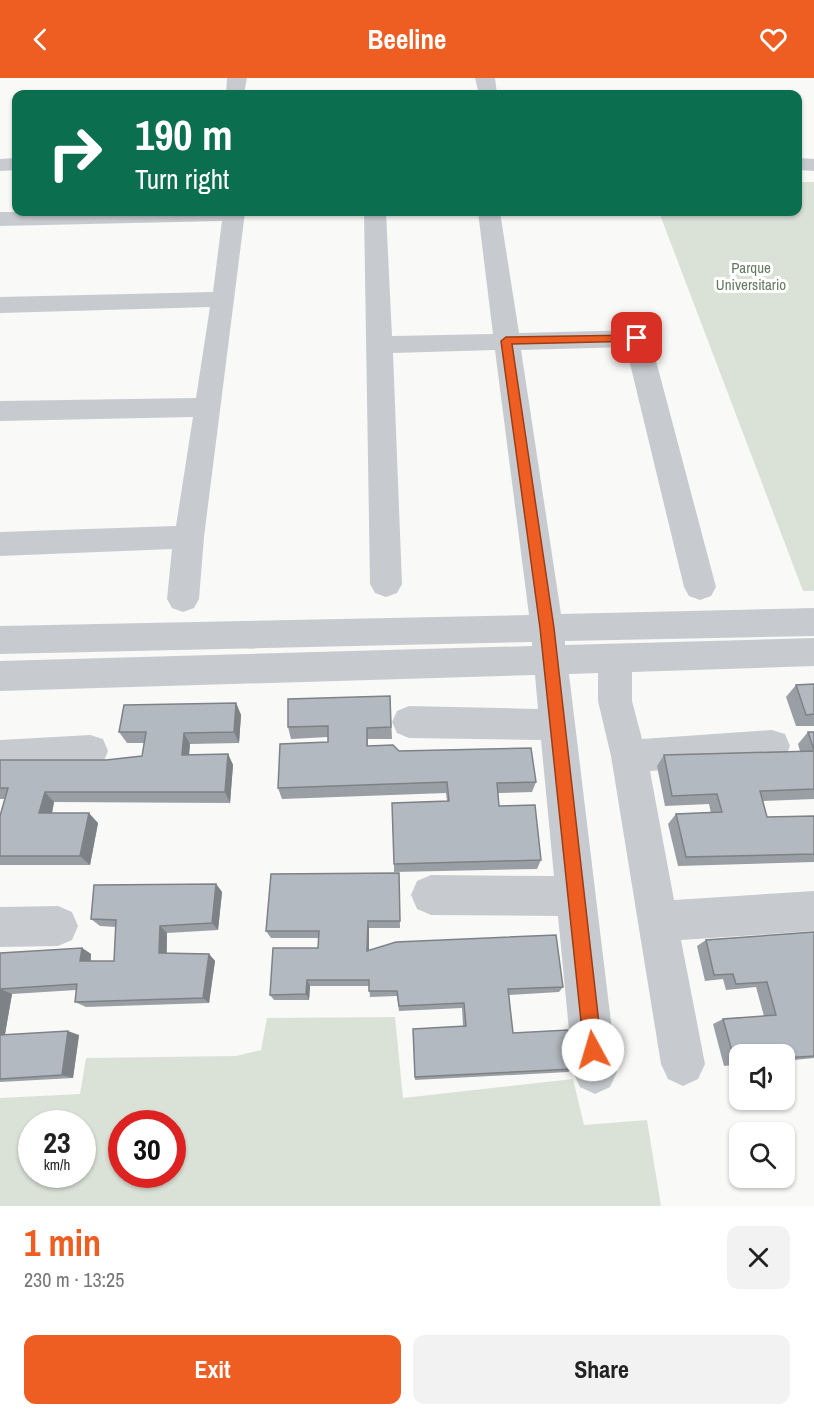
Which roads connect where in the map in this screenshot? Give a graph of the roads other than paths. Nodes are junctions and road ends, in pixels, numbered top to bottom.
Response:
1 (117, 216) edge
2 (234, 216) edge
3 (375, 216) edge
4 (490, 216) edge
5 (0, 219) edge
6 (224, 299) junction
7 (0, 305) edge
8 (506, 341) junction
9 (380, 345) junction
10 (208, 406) junction
11 (0, 411) edge
12 (189, 537) junction
13 (0, 544) edge
14 (386, 584) dead end
15 (700, 587) dead end
16 (183, 599) dead end
17 (814, 622) edge
18 (0, 640) edge
19 (548, 643) junction
20 (814, 652) edge
21 (615, 657) junction
22 (0, 676) edge
23 (409, 722) dead end
24 (557, 725) junction
25 (772, 746) dead end
26 (90, 751) dead end
27 (0, 756) edge
28 (628, 756) junction
29 (431, 895) dead end
30 (577, 896) junction
31 (814, 911) edge
32 (659, 921) junction
33 (58, 926) dead end
34 (0, 927) edge
35 (683, 1064) dead end
36 (595, 1072) dead end

1 - 5 street
2 - 6 street
3 - 9 street
4 - 8 street
6 - 7 street
6 - 10 street
8 - 9 street
8 - 15 street
8 - 19 street
9 - 14 street
10 - 11 street
10 - 12 street
12 - 13 street
12 - 16 street
17 - 19 street
18 - 19 street
19 - 21 street
19 - 22 street
19 - 24 street
20 - 21 street
21 - 28 street
23 - 24 street
24 - 30 street
25 - 28 street
26 - 27 street
28 - 32 street
29 - 30 street
30 - 36 street
31 - 32 street
32 - 35 street
33 - 34 street

